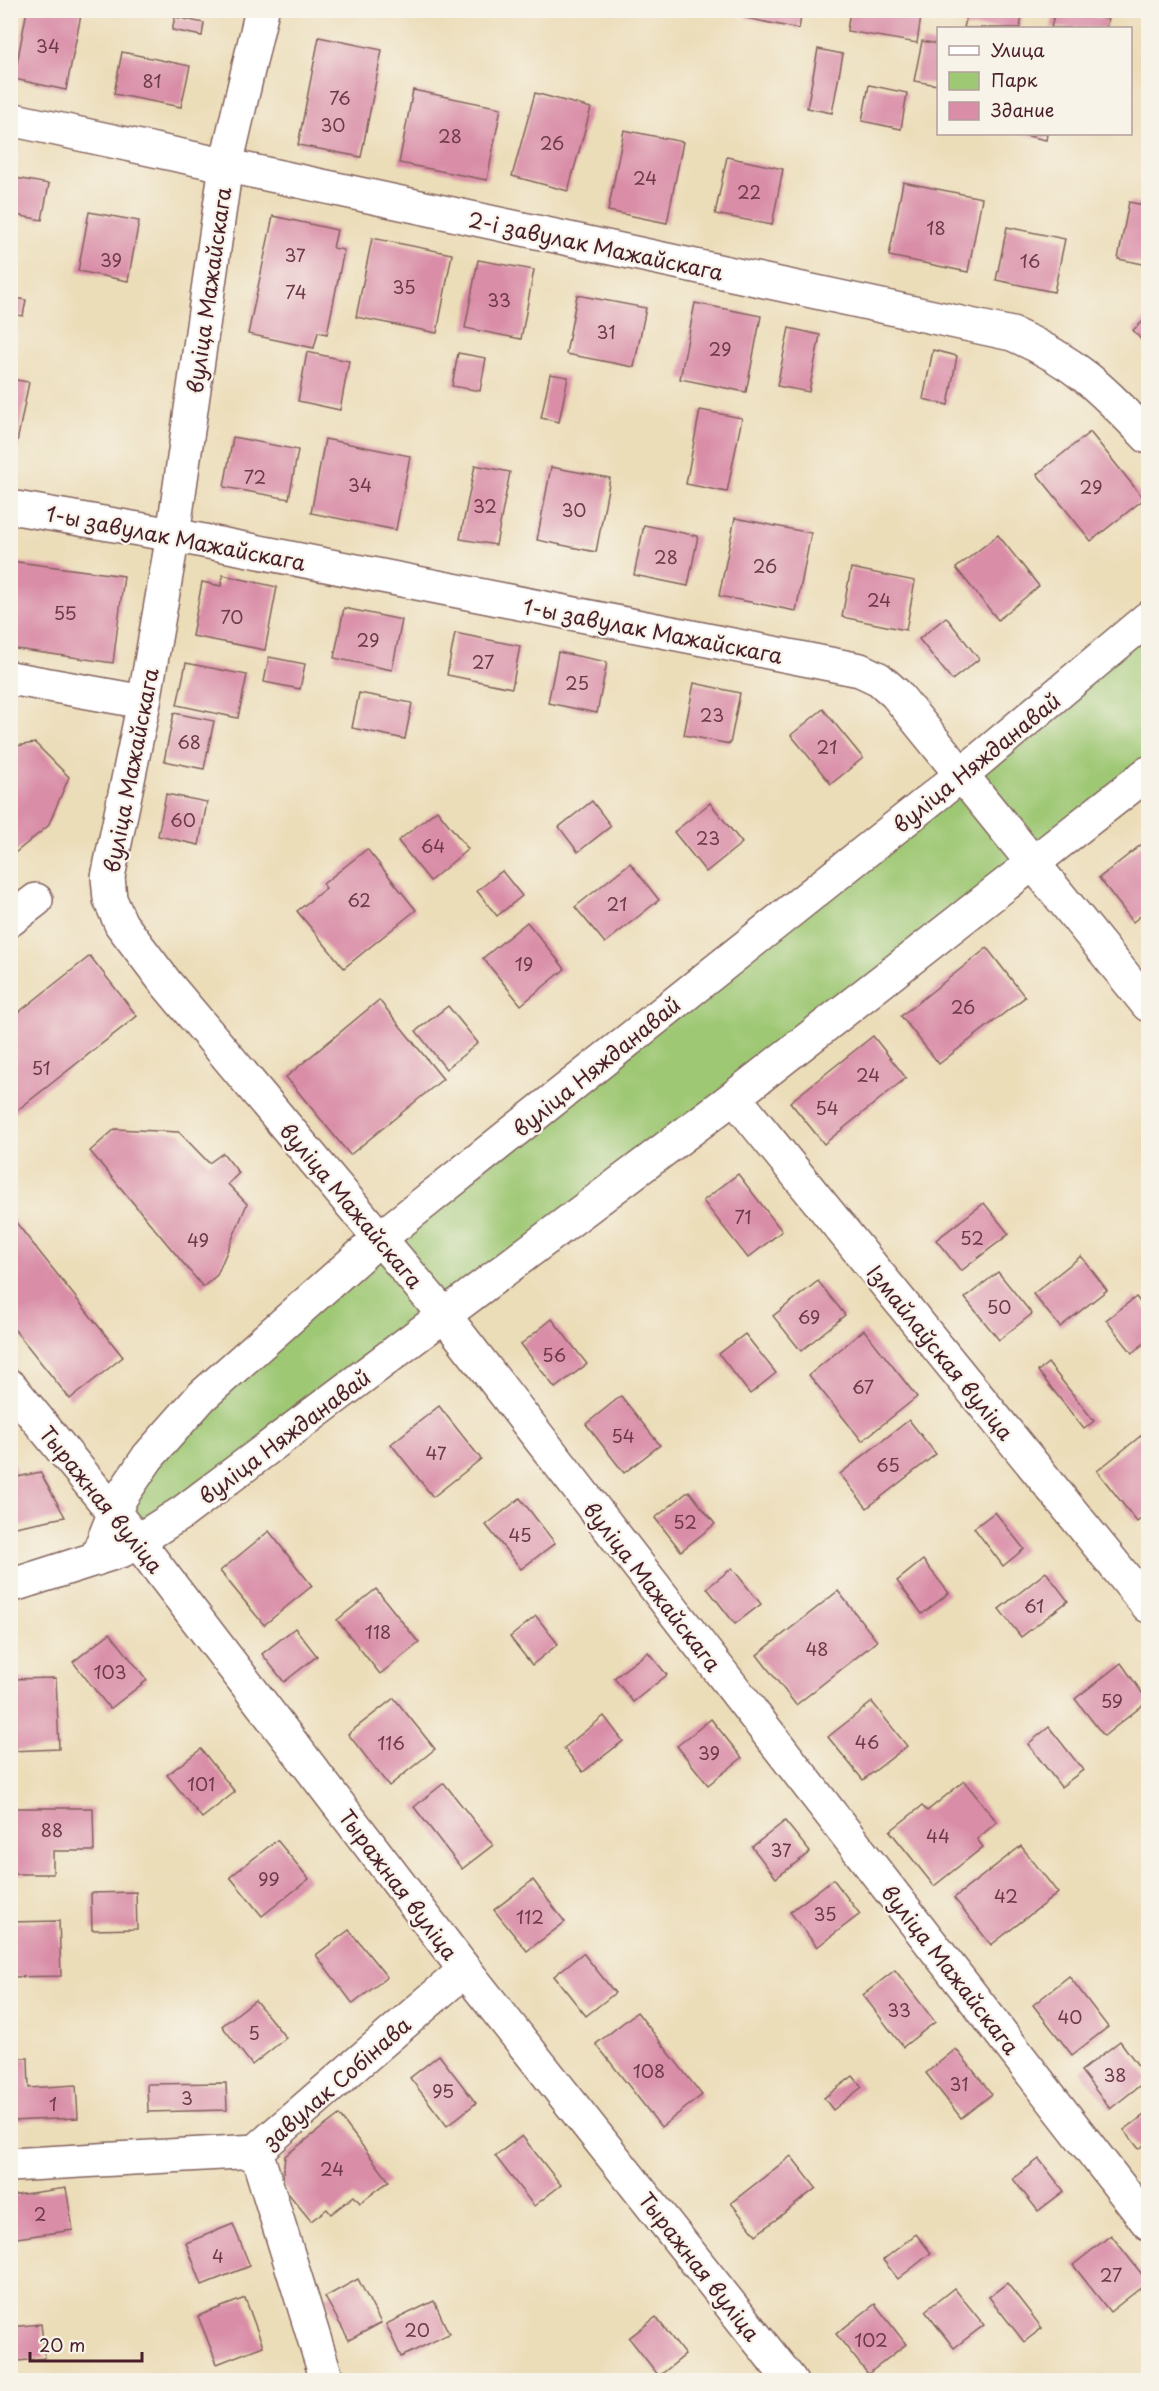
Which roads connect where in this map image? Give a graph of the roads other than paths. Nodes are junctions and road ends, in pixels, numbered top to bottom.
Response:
1 (262, 10) edge
2 (10, 119) edge
3 (226, 165) junction
4 (1149, 436) edge
5 (10, 507) edge
6 (173, 535) junction
7 (1149, 618) edge
8 (10, 678) edge
9 (144, 702) junction
10 (1149, 773) edge
11 (960, 776) junction
12 (1035, 864) junction
13 (36, 900) dead end
14 (10, 920) edge
15 (1149, 1005) edge
16 (734, 1097) junction
17 (380, 1238) junction
18 (444, 1316) junction
19 (10, 1386) edge
20 (114, 1513) junction
21 (138, 1542) junction
22 (96, 1559) junction
23 (10, 1586) edge
24 (1149, 1606) edge
25 (465, 1970) junction
26 (256, 2151) junction
27 (10, 2165) edge
28 (1149, 2223) edge
29 (327, 2380) edge
30 (790, 2380) edge

1 - 3 street, вуліца Мажайскага
2 - 3 street, 2-і завулак Мажайскага
3 - 4 street, 2-і завулак Мажайскага
3 - 6 street, вуліца Мажайскага
5 - 6 street, 1-ы завулак Мажайскага
6 - 9 street, вуліца Мажайскага
6 - 11 street, 1-ы завулак Мажайскага
7 - 11 street, вуліца Няжданавай
8 - 9 street
9 - 17 street, вуліца Мажайскага
10 - 12 street, вуліца Няжданавай
11 - 12 street, 1-ы завулак Мажайскага
11 - 17 street, вуліца Няжданавай
12 - 15 street, 1-ы завулак Мажайскага
12 - 16 street, вуліца Няжданавай
13 - 14 street
16 - 18 street, вуліца Няжданавай
16 - 24 street, Ізмайлаўская вуліца
17 - 18 street, вуліца Мажайскага
17 - 20 street, вуліца Няжданавай
18 - 21 street, вуліца Няжданавай
18 - 28 street, вуліца Мажайскага
19 - 20 street, Тыражная вуліца
20 - 21 street, Тыражная вуліца
20 - 22 street, вуліца Няжданавай
21 - 22 street, вуліца Няжданавай
21 - 25 street, Тыражная вуліца
22 - 23 street, вуліца Няжданавай
25 - 26 street, завулак Собінава
25 - 30 street, Тыражная вуліца
26 - 27 street, завулак Собінава
26 - 29 street

